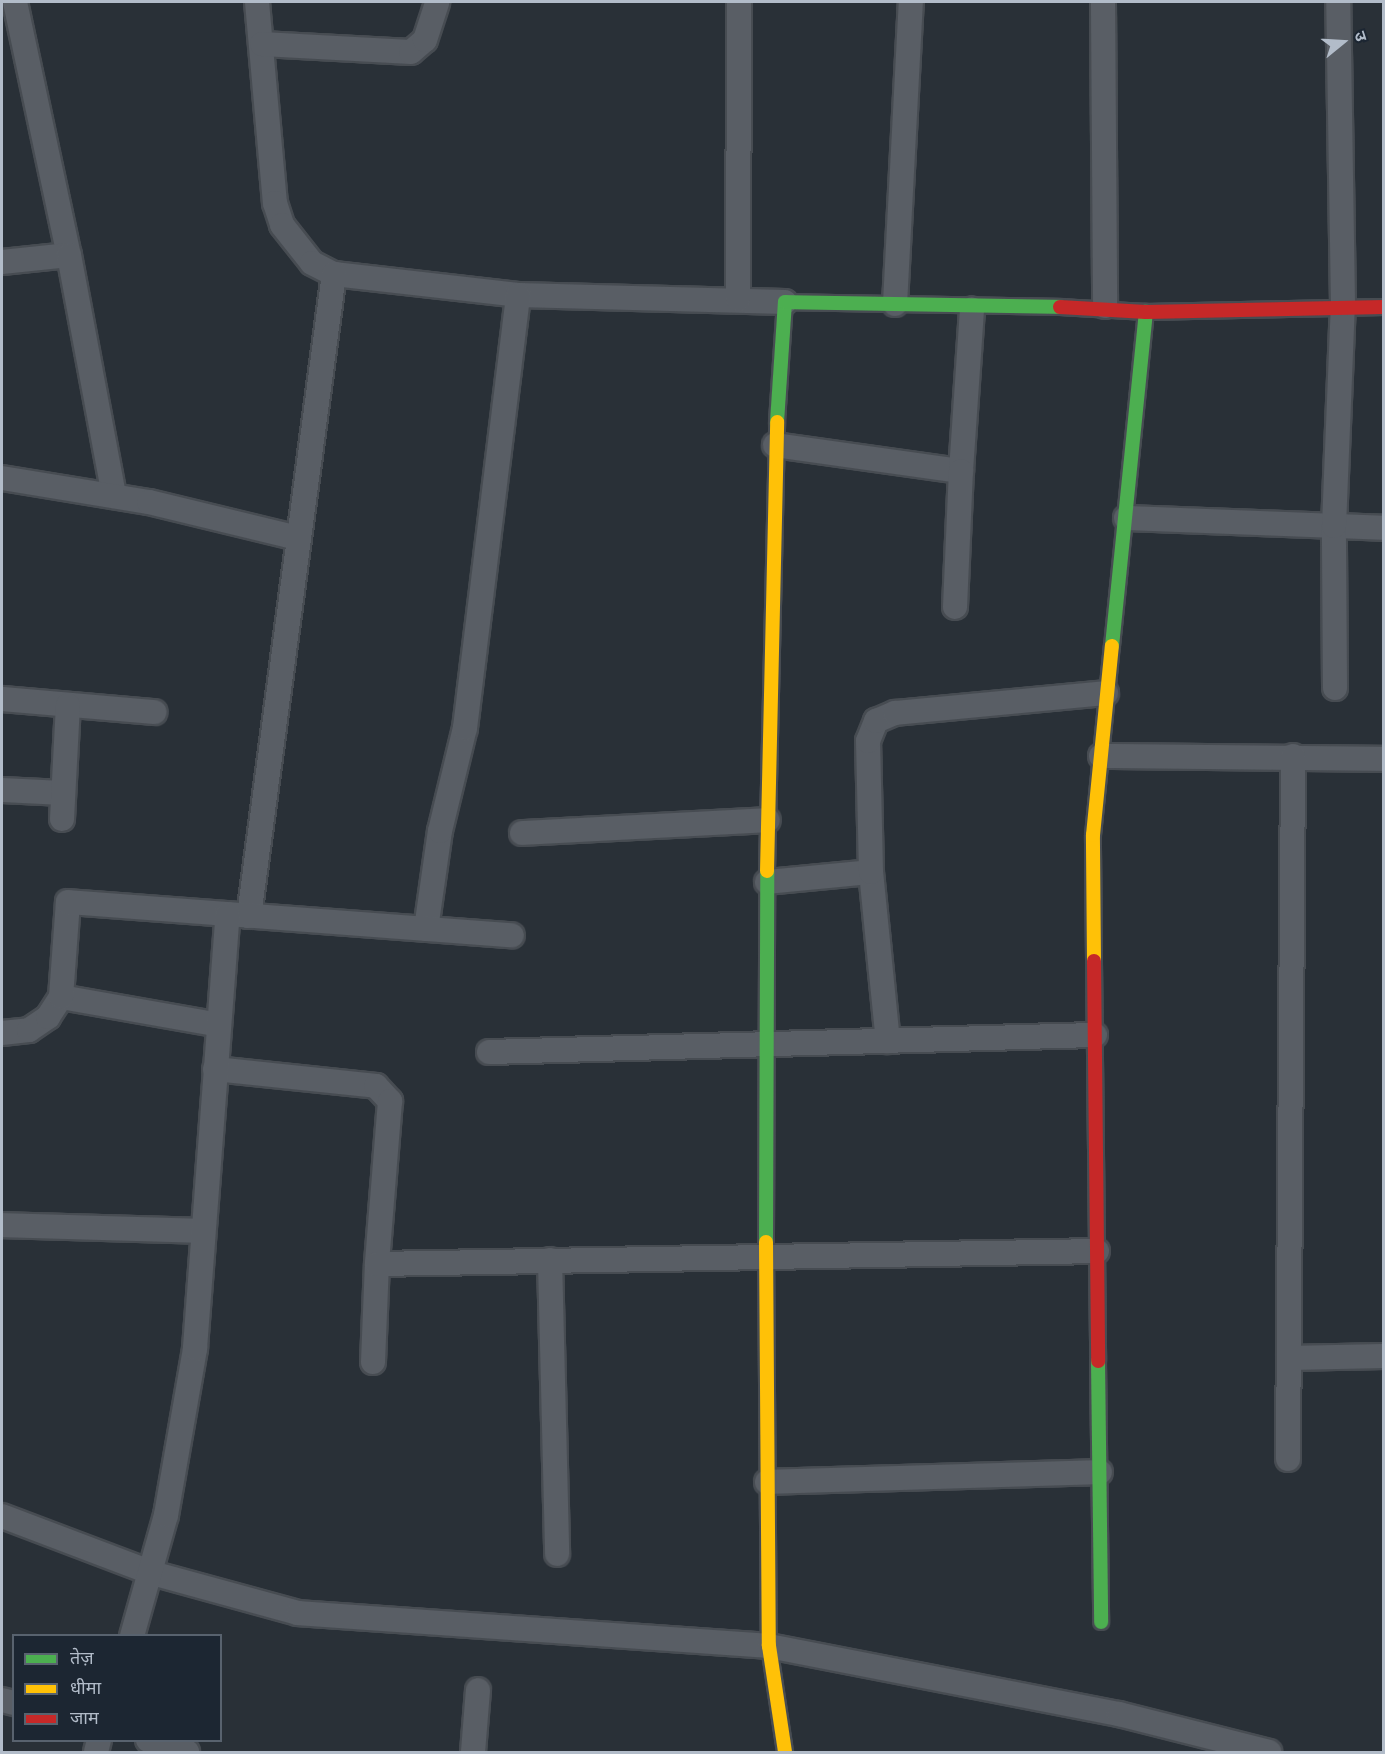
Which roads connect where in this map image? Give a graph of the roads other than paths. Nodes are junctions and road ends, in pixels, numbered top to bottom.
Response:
1 (15, 2) edge
2 (257, 2) edge
3 (437, 2) edge
4 (739, 2) edge
5 (911, 2) edge
6 (1103, 2) edge
7 (1338, 2) edge
8 (262, 44) junction
9 (69, 255) junction
10 (2, 262) edge
11 (334, 274) junction
12 (519, 295) junction
13 (738, 299) junction
14 (785, 303) junction
15 (895, 304) junction
16 (1343, 304) junction
17 (1105, 306) junction
18 (1383, 307) edge
19 (972, 309) junction
20 (1146, 312) junction
21 (775, 445) junction
22 (961, 471) junction
23 (2, 478) edge
24 (114, 496) junction
25 (1126, 518) junction
26 (1334, 526) junction
27 (1383, 528) edge
28 (298, 538) junction
29 (955, 607) dead end
30 (1335, 688) dead end
31 (1106, 693) junction
32 (2, 699) edge
33 (68, 705) junction
34 (154, 712) dead end
35 (1101, 756) junction
36 (1293, 756) junction
37 (1383, 759) edge
38 (2, 790) edge
39 (63, 793) junction
40 (62, 819) dead end
41 (768, 820) junction
42 (522, 833) dead end
43 (871, 872) junction
44 (767, 882) junction
45 (239, 915) junction
46 (426, 929) junction
47 (512, 935) dead end
48 (61, 997) junction
49 (219, 1025) junction
50 (2, 1033) edge
51 (1095, 1035) junction
52 (888, 1041) junction
53 (764, 1044) junction
54 (489, 1052) dead end
55 (215, 1070) junction
56 (2, 1225) edge
57 (203, 1231) junction
58 (1097, 1251) junction
59 (766, 1256) junction
60 (550, 1260) junction
61 (377, 1264) junction
62 (1383, 1356) edge
63 (1289, 1358) junction
64 (373, 1362) dead end
65 (1288, 1459) dead end
66 (1100, 1472) junction
67 (767, 1482) junction
68 (2, 1516) edge
69 (557, 1554) dead end
70 (152, 1573) junction
71 (1101, 1622) dead end
72 (132, 1634) edge
73 (769, 1646) junction
74 (478, 1690) dead end
75 (154, 1742) edge
76 (1257, 1750) edge
77 (187, 1752) edge
78 (473, 1752) edge
79 (785, 1752) edge

1 - 9 street
2 - 8 street
3 - 8 street
4 - 13 street
5 - 15 street
6 - 17 street
7 - 16 street
8 - 11 street
9 - 10 street
9 - 24 street
11 - 12 street
11 - 28 street
12 - 13 street
12 - 46 street
13 - 14 street
14 - 15 street
14 - 21 street
15 - 19 street
16 - 18 street
16 - 20 street
16 - 26 street
17 - 19 street
17 - 20 street
19 - 22 street
20 - 25 street
21 - 22 street
21 - 41 street
22 - 29 street
23 - 24 street
24 - 28 street
25 - 26 street
25 - 31 street
26 - 27 street
26 - 30 street
28 - 45 street
31 - 35 street
31 - 43 street
32 - 33 street
33 - 34 street
33 - 39 street
35 - 36 street
35 - 51 street
36 - 37 street
36 - 63 street
38 - 39 street
39 - 40 street
41 - 42 street
41 - 44 street
43 - 44 street
43 - 52 street
44 - 53 street
45 - 46 street
45 - 48 street
45 - 49 street
46 - 47 street
48 - 49 street
48 - 50 street
49 - 55 street
51 - 52 street
51 - 58 street
52 - 53 street
53 - 54 street
53 - 59 street
55 - 57 street
55 - 61 street
56 - 57 street
57 - 70 street
58 - 59 street
58 - 66 street
59 - 60 street
59 - 67 street
60 - 61 street
60 - 69 street
61 - 64 street
62 - 63 street
63 - 65 street
66 - 67 street
66 - 71 street
67 - 73 street
68 - 70 street
70 - 72 street
70 - 73 street
73 - 76 street
73 - 79 street
74 - 78 street
75 - 77 street

